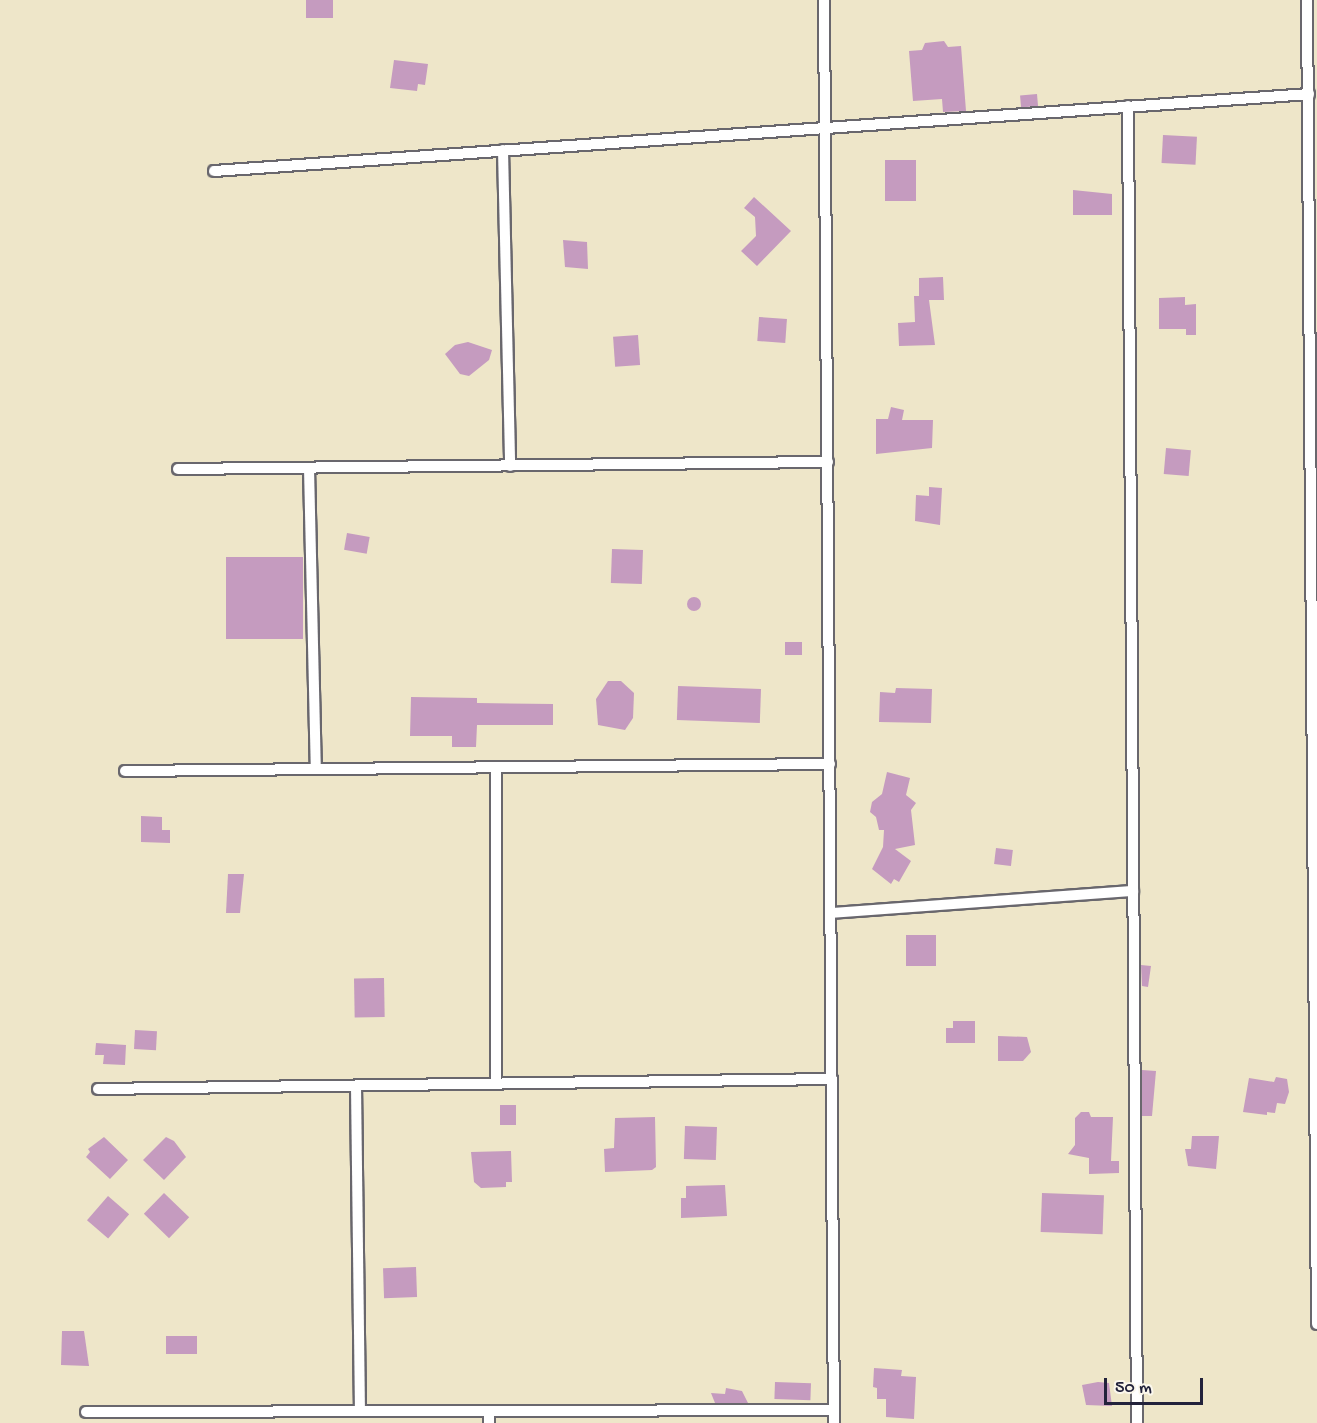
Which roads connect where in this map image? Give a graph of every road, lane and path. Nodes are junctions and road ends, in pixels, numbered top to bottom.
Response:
1 (824, 0) edge
2 (1307, 0) edge
3 (1309, 94) junction
4 (1128, 106) junction
5 (826, 128) junction
6 (503, 150) junction
7 (214, 171) dead end
8 (828, 462) junction
9 (510, 466) junction
10 (309, 468) junction
11 (178, 469) dead end
12 (830, 764) junction
13 (496, 767) junction
14 (315, 769) junction
15 (125, 771) dead end
16 (1133, 891) junction
17 (831, 913) junction
18 (832, 1079) junction
19 (496, 1084) junction
20 (356, 1086) junction
21 (98, 1089) dead end
22 (1317, 1324) edge
23 (834, 1410) junction
24 (489, 1411) junction
25 (86, 1412) dead end
26 (360, 1412) junction
27 (489, 1423) edge
28 (834, 1423) edge
29 (1137, 1423) edge

1 - 5 street
2 - 3 street
3 - 4 street
3 - 22 street
4 - 5 street
4 - 16 street
5 - 6 street
5 - 8 street
6 - 7 street
6 - 9 street
8 - 9 street
8 - 12 street
9 - 10 street
10 - 11 street
10 - 14 street
12 - 13 street
12 - 17 street
13 - 14 street
13 - 19 street
14 - 15 street
16 - 17 street
16 - 29 street
17 - 18 street
18 - 19 street
18 - 23 street
19 - 20 street
20 - 21 street
20 - 26 street
23 - 24 street
23 - 28 street
24 - 26 street
24 - 27 street
25 - 26 street

